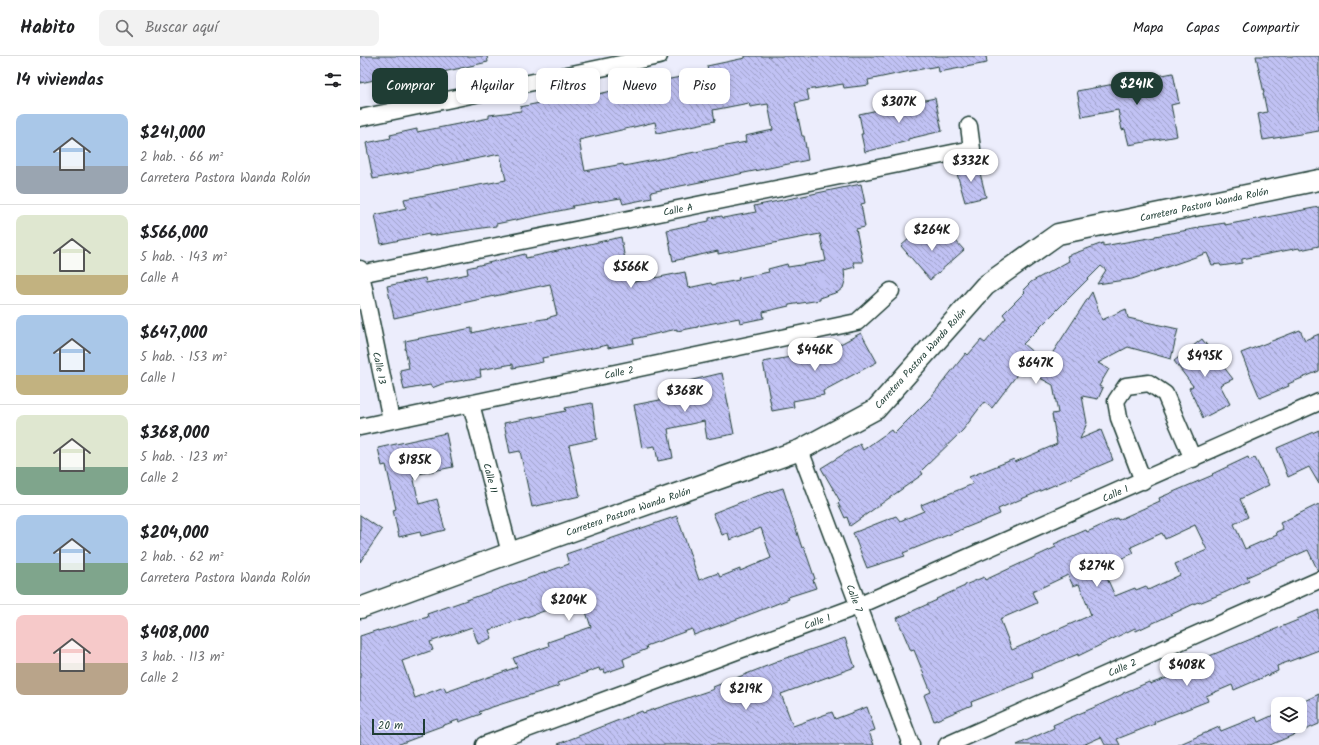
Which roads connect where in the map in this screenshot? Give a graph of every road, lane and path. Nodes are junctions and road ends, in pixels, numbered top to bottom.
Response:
1 (659, 56) edge
2 (360, 118) edge
3 (969, 126) dead end
4 (1319, 180) edge
5 (360, 272) edge
6 (891, 291) dead end
7 (1319, 402) edge
8 (471, 404) junction
9 (391, 420) junction
10 (360, 427) edge
11 (800, 450) junction
12 (1193, 458) junction
13 (1143, 481) junction
14 (510, 553) junction
15 (1319, 580) edge
16 (858, 606) junction
17 (360, 608) edge
18 (484, 745) edge
19 (911, 745) edge
20 (946, 745) edge

1 - 2 street
3 - 5 street, Calle A
4 - 11 street, Carretera Pastora Wanda Rolón
5 - 9 street, Calle 13
6 - 8 street, Calle 2
7 - 12 street, Calle 1
8 - 9 street, Calle 2
8 - 14 street, Calle 11
9 - 10 street, Calle 2
11 - 14 street, Carretera Pastora Wanda Rolón
11 - 16 street, Calle 7
12 - 13 street, Calle 1
12 - 13 street
13 - 16 street, Calle 1
14 - 17 street, Carretera Pastora Wanda Rolón
15 - 20 street, Calle 2
16 - 18 street, Calle 1
16 - 19 street, Calle 7

